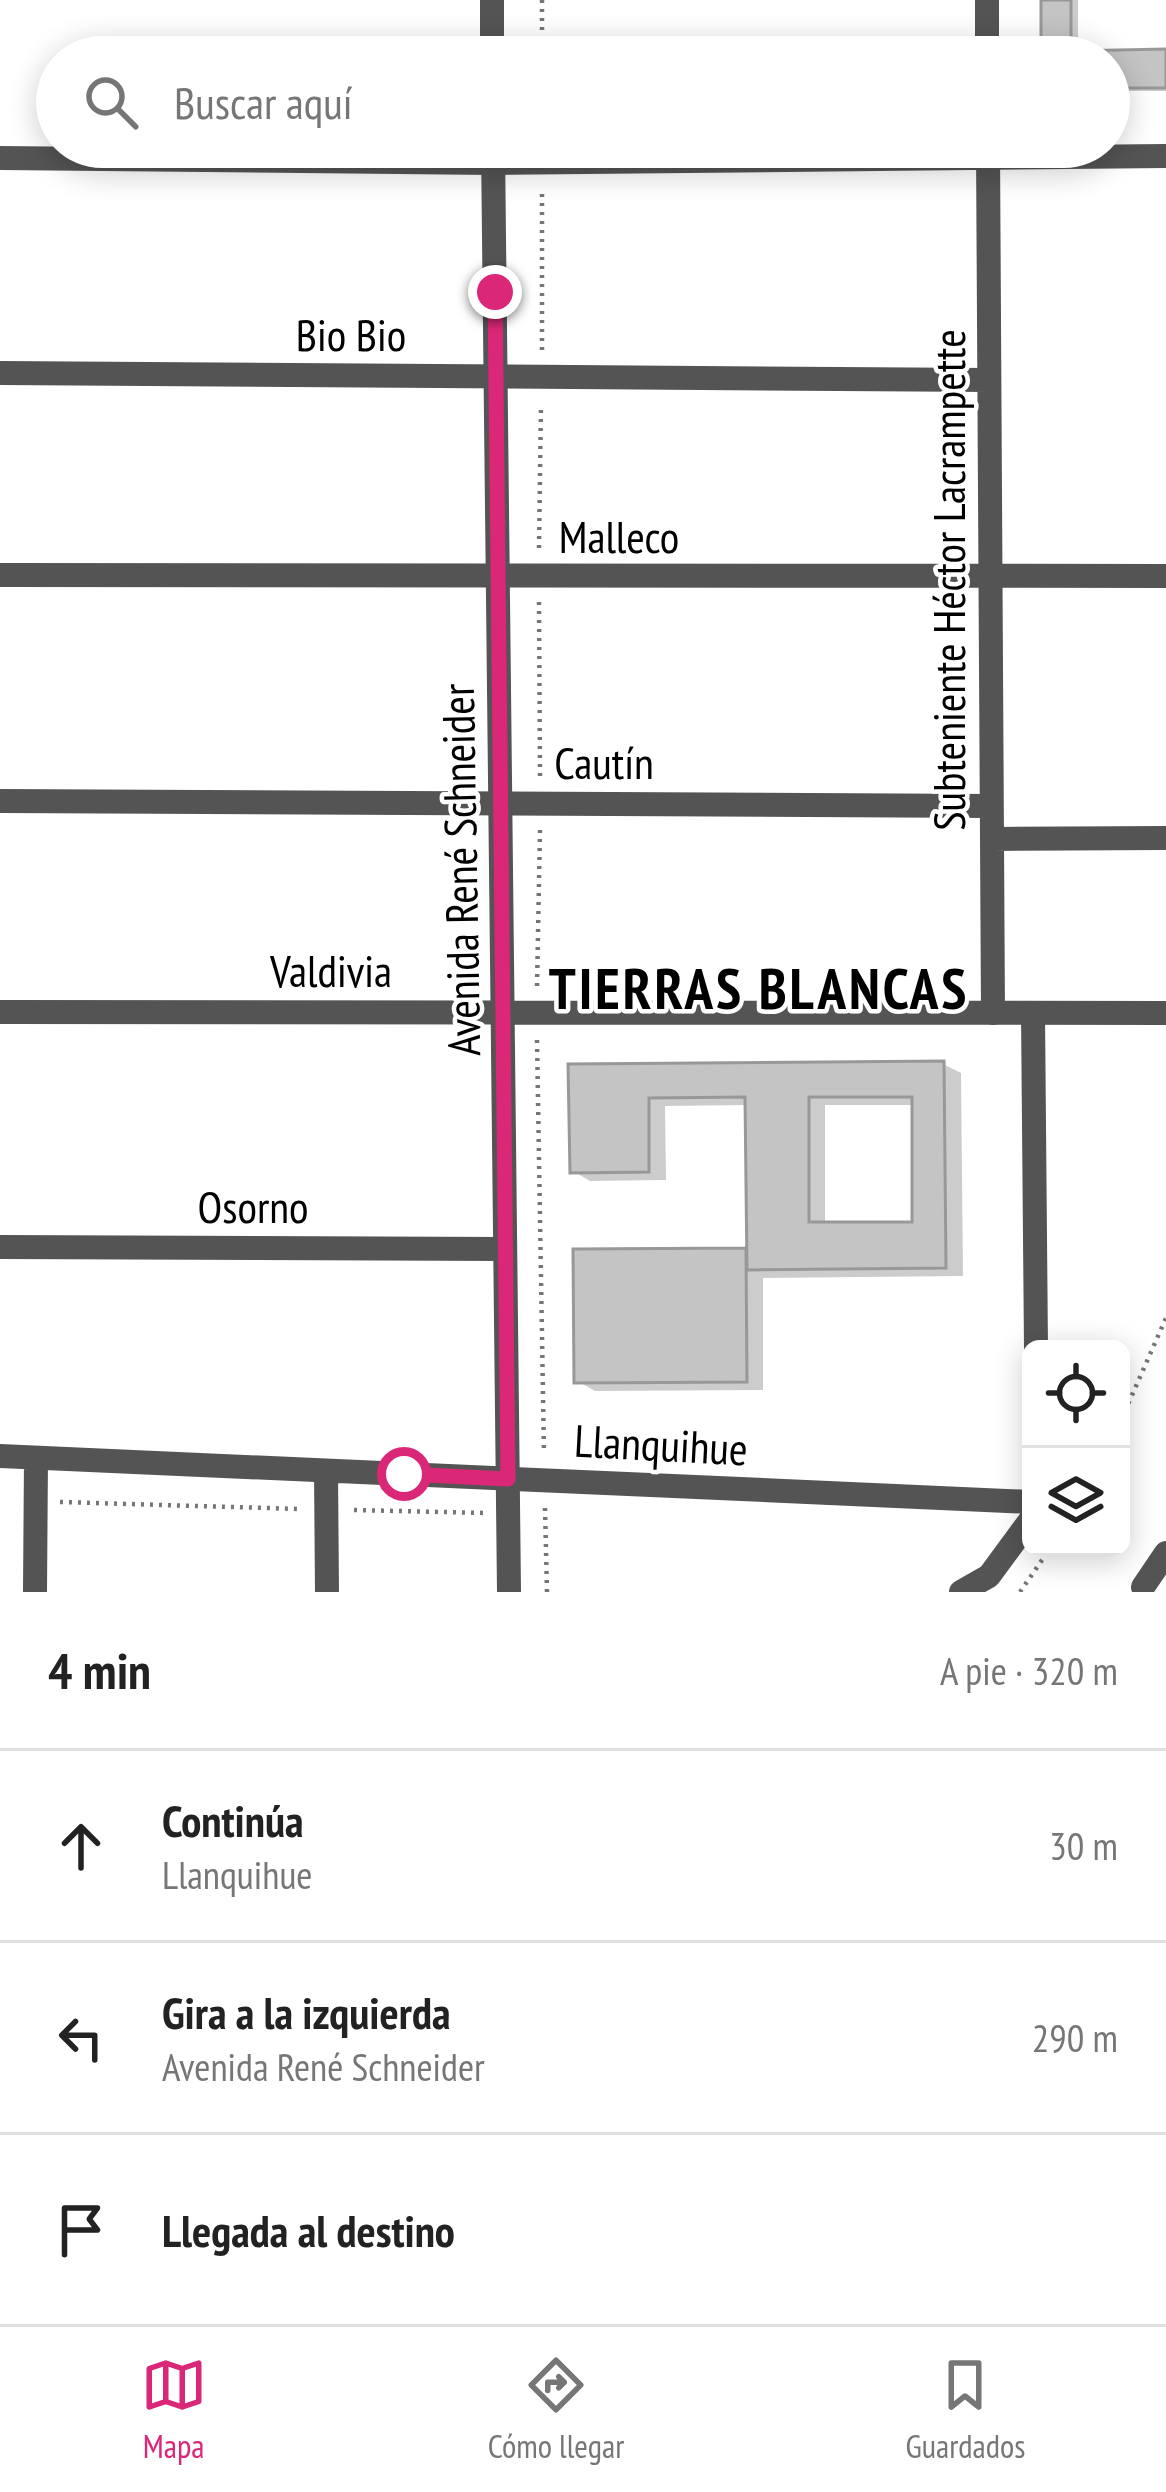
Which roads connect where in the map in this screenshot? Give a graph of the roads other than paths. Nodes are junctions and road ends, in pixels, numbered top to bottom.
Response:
1 (492, 0) edge
2 (987, 0) edge
3 (492, 36) edge
4 (987, 36) edge
5 (1130, 155) edge
6 (1166, 156) edge
7 (0, 158) edge
8 (36, 158) edge
9 (493, 168) edge
10 (988, 168) edge
11 (0, 374) edge
12 (496, 377) junction
13 (989, 380) junction
14 (0, 575) edge
15 (1166, 576) edge
16 (990, 577) junction
17 (498, 579) junction
18 (0, 801) edge
19 (501, 803) junction
20 (992, 806) junction
21 (1166, 838) edge
22 (992, 839) junction
23 (0, 1012) edge
24 (503, 1013) junction
25 (993, 1013) junction
26 (1034, 1013) junction
27 (1166, 1013) edge
28 (0, 1247) edge
29 (506, 1249) junction
30 (1036, 1340) edge
31 (0, 1456) edge
32 (36, 1458) junction
33 (326, 1471) junction
34 (508, 1479) junction
35 (1022, 1502) edge
36 (1022, 1532) edge
37 (1166, 1553) edge
38 (1148, 1589) edge
39 (35, 1592) edge
40 (327, 1592) edge
41 (509, 1592) edge
42 (961, 1592) edge

1 - 3 street
2 - 4 street
5 - 6 street
7 - 8 street
9 - 12 street, Avenida René Schneider
10 - 13 street, Subteniente Héctor Lacrampette
11 - 12 street, Bio Bio
12 - 13 street, Bio Bio
12 - 17 street, Avenida René Schneider
13 - 16 street, Subteniente Héctor Lacrampette
14 - 17 street, Malleco
15 - 16 street, Malleco
16 - 17 street, Malleco
16 - 20 street, Subteniente Héctor Lacrampette
17 - 19 street, Avenida René Schneider
18 - 19 street, Cautín
19 - 20 street, Cautín
19 - 24 street, Avenida René Schneider
20 - 22 street, Subteniente Héctor Lacrampette
21 - 22 street
22 - 25 street, Subteniente Héctor Lacrampette
23 - 24 street, Valdivia
24 - 25 street, Valdivia
24 - 29 street, Avenida René Schneider
25 - 26 street, Valdivia
26 - 27 street, Valdivia
26 - 30 street
28 - 29 street, Osorno
29 - 34 street, Avenida René Schneider
31 - 32 street, Llanquihue
32 - 33 street, Llanquihue
32 - 39 street
33 - 34 street, Llanquihue
33 - 40 street
34 - 35 street, Llanquihue
34 - 41 street, Avenida René Schneider
36 - 42 street
37 - 38 street

